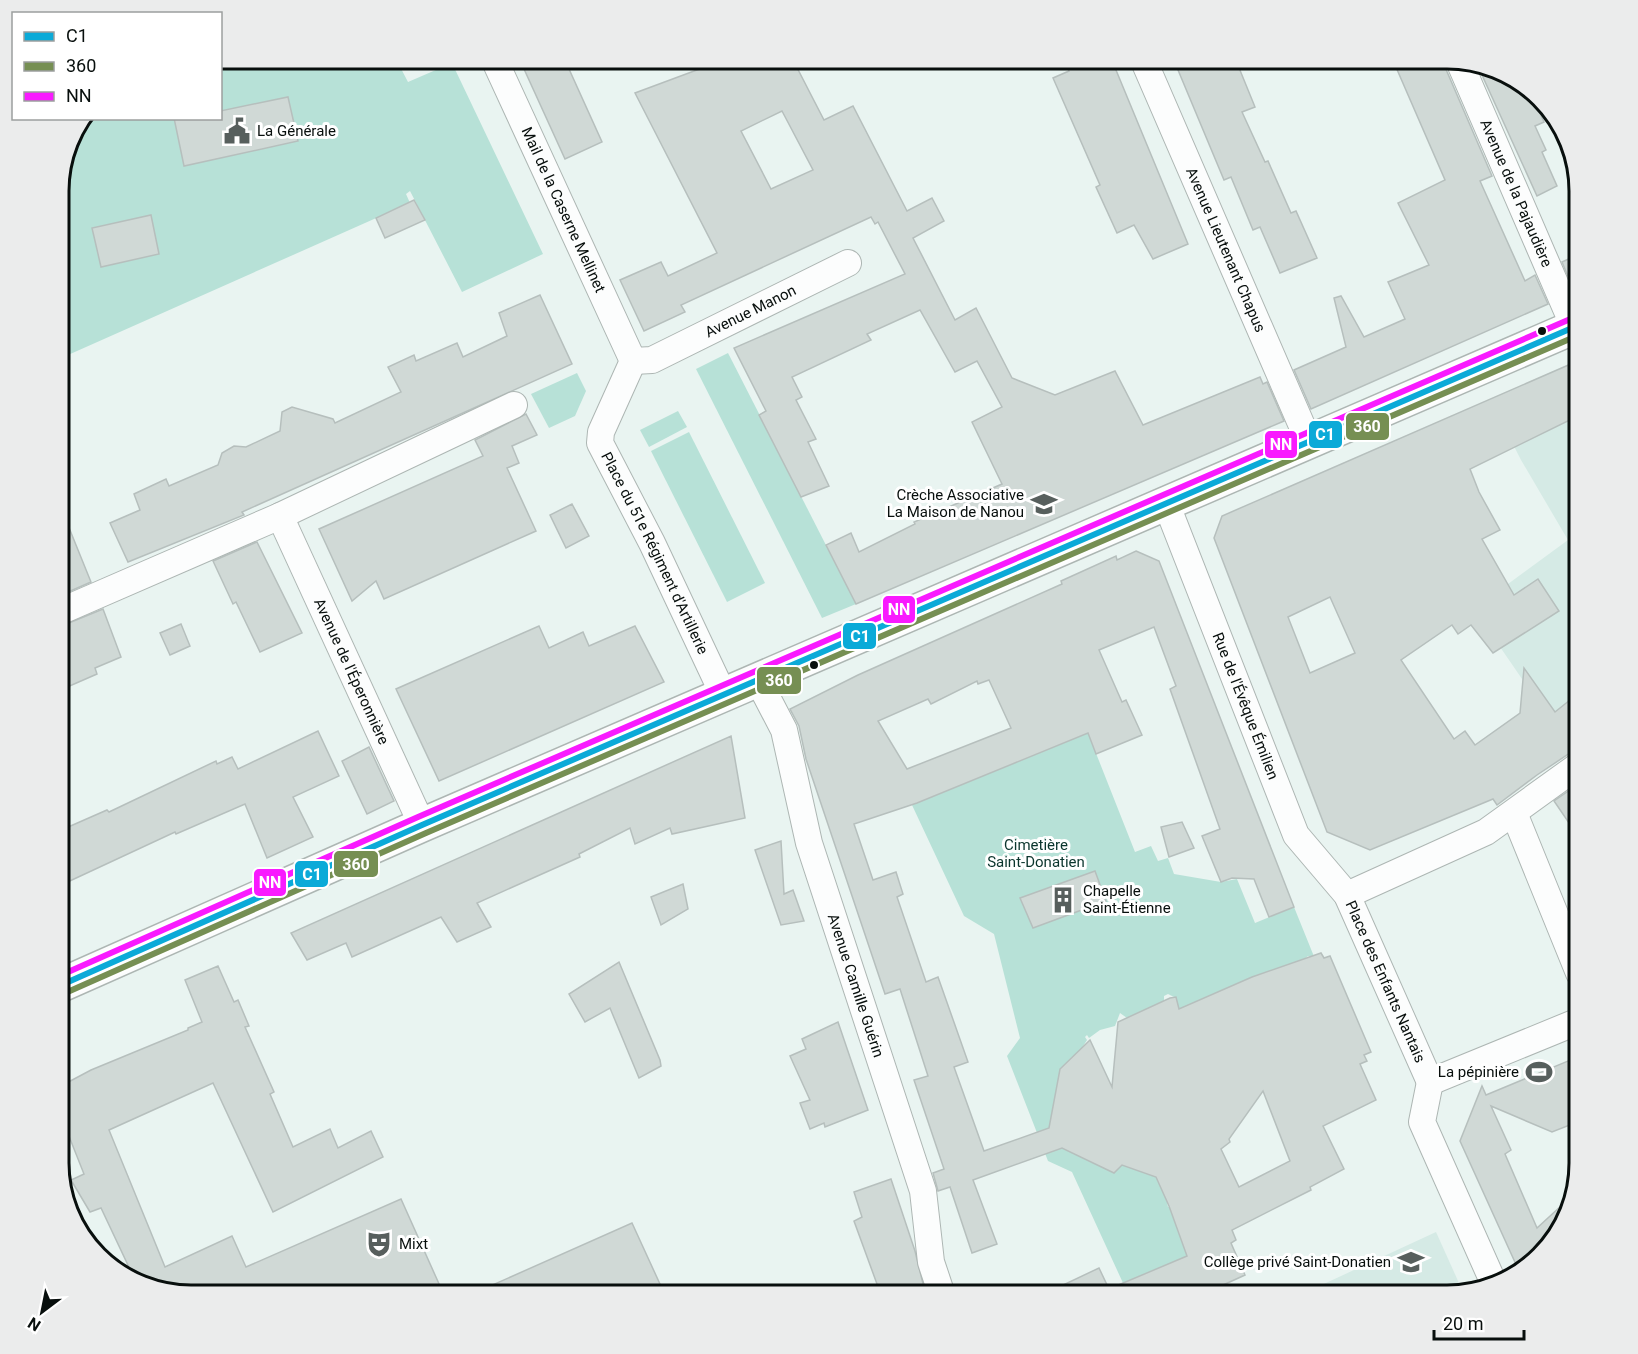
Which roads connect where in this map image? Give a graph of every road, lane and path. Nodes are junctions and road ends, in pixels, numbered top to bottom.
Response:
1 (499, 69) edge
2 (1148, 69) edge
3 (1463, 70) edge
4 (848, 263) dead end
5 (1569, 308) edge
6 (1569, 329) edge
7 (642, 360) junction
8 (514, 405) dead end
9 (1309, 442) junction
10 (1166, 503) junction
11 (280, 516) junction
12 (69, 608) edge
13 (758, 680) junction
14 (724, 696) junction
15 (1569, 773) edge
16 (1514, 813) junction
17 (422, 825) junction
18 (1347, 895) junction
19 (1569, 946) edge
20 (69, 982) edge
21 (1569, 1026) edge
22 (1430, 1083) junction
23 (1491, 1277) edge
24 (938, 1285) edge

1 - 7 street, Mail de la Caserne Mellinet
2 - 9 street, Avenue Lieutenant Chapus
3 - 5 street, Avenue de la Pajaudière
4 - 7 street, Avenue Manon
6 - 9 main road
7 - 14 street, Place du 51e Régiment d'Artillerie
8 - 11 street
9 - 10 main road
10 - 13 main road
10 - 18 street, Rue de l'Évêque Émilien
11 - 12 street
11 - 17 street, Avenue de l'Éperonnière
13 - 14 main road
13 - 24 street, Avenue Camille Guérin
14 - 17 main road
15 - 16 street, Place des Enfants Nantais
16 - 18 street, Place des Enfants Nantais
16 - 19 street
17 - 20 main road
18 - 22 street, Place des Enfants Nantais
21 - 22 street
22 - 23 street

